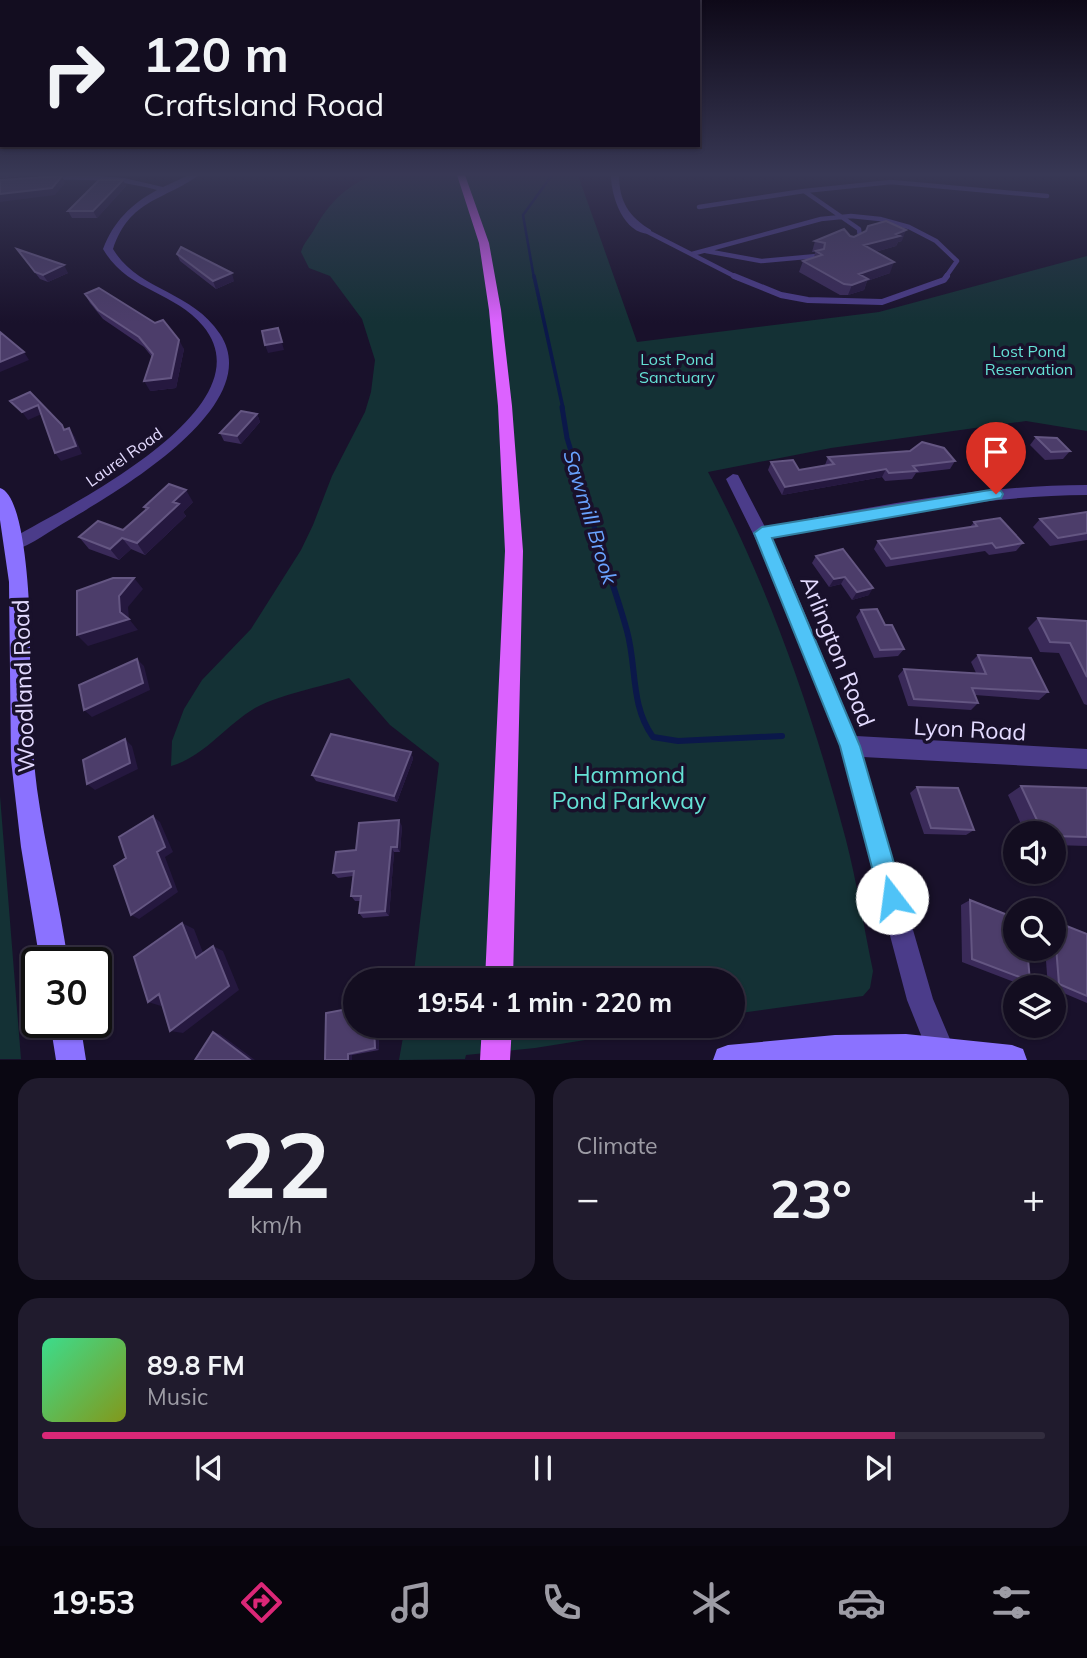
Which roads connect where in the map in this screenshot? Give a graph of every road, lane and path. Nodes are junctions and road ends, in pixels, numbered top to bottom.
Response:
1 (119, 224) edge
2 (478, 224) edge
3 (637, 224) edge
4 (807, 224) edge
5 (851, 224) edge
6 (899, 224) edge
7 (648, 232) joint
8 (849, 243) edge
9 (704, 250) junction
10 (692, 254) junction
11 (817, 256) edge
12 (733, 479) dead end
13 (1087, 490) edge
14 (0, 494) edge
15 (762, 533) junction
16 (13, 545) junction
17 (850, 746) junction
18 (1087, 760) edge
19 (51, 947) edge
20 (499, 968) edge
21 (68, 1038) edge
22 (496, 1038) edge
23 (941, 1051) junction
24 (854, 1054) edge
25 (71, 1059) edge
26 (495, 1059) edge
27 (728, 1059) edge
28 (1012, 1059) edge

1 - 16 street, Laurel Road
2 - 20 main road
3 - 7 street
4 - 9 lane
5 - 8 lane
6 - 10 lane
7 - 10 lane
9 - 10 lane
9 - 11 lane
12 - 15 street, Arlington Road
13 - 15 street
14 - 16 street, Woodland Road
15 - 17 street, Arlington Road
16 - 19 street, Woodland Road
17 - 18 street, Lyon Road
17 - 23 street, Arlington Road
21 - 25 street
22 - 26 main road
23 - 24 street
23 - 28 street
24 - 27 street

